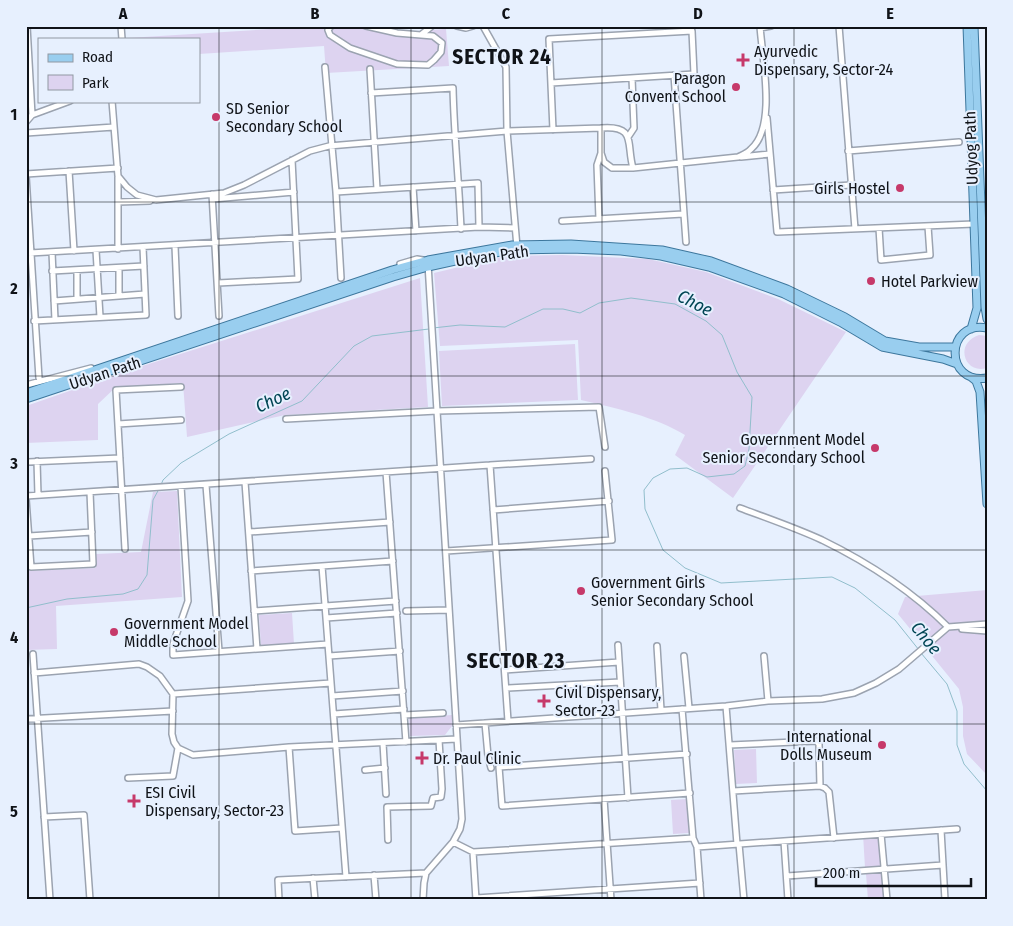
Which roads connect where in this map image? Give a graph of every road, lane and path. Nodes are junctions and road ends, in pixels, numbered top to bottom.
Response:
1 (27, 26) edge
2 (121, 26) edge
3 (129, 26) edge
4 (331, 26) edge
5 (366, 26) edge
6 (432, 26) edge
7 (457, 26) edge
8 (473, 26) edge
9 (483, 26) edge
10 (771, 26) edge
11 (839, 26) edge
12 (967, 26) edge
13 (974, 26) edge
14 (760, 27) edge
15 (422, 34) junction
16 (325, 67) dead end
17 (370, 69) dead end
18 (674, 76) junction
19 (632, 78) junction
20 (551, 83) junction
21 (371, 93) junction
22 (67, 102) edge
23 (112, 102) edge
24 (767, 114) junction
25 (32, 115) junction
26 (26, 122) edge
27 (114, 127) junction
28 (601, 128) junction
29 (553, 130) junction
30 (507, 131) junction
31 (26, 133) edge
32 (454, 136) junction
33 (628, 137) junction
34 (958, 142) dead end
35 (374, 143) junction
36 (331, 146) junction
37 (848, 151) junction
38 (602, 153) junction
39 (770, 154) junction
40 (738, 157) junction
41 (292, 160) junction
42 (679, 163) junction
43 (118, 168) junction
44 (633, 168) junction
45 (69, 171) junction
46 (26, 175) edge
47 (118, 176) junction
48 (459, 184) junction
49 (851, 185) junction
50 (413, 187) junction
51 (377, 189) junction
52 (773, 190) junction
53 (294, 192) junction
54 (336, 192) junction
55 (213, 197) junction
56 (156, 200) junction
57 (118, 202) junction
58 (684, 214) junction
59 (599, 219) junction
60 (562, 221) dead end
61 (974, 224) junction
62 (928, 226) junction
63 (460, 228) junction
64 (479, 228) junction
65 (515, 228) junction
66 (878, 228) junction
67 (855, 229) junction
68 (416, 231) junction
69 (338, 236) junction
70 (296, 239) junction
71 (686, 242) dead end
72 (216, 244) junction
73 (175, 246) junction
74 (143, 247) junction
75 (517, 248) junction
76 (118, 249) junction
77 (96, 250) junction
78 (74, 251) junction
79 (52, 252) junction
80 (30, 253) junction
81 (427, 263) junction
82 (144, 266) junction
83 (119, 268) junction
84 (98, 269) junction
85 (77, 270) junction
86 (52, 271) junction
87 (340, 278) dead end
88 (218, 283) junction
89 (145, 294) junction
90 (119, 296) junction
91 (99, 298) junction
92 (77, 300) junction
93 (54, 301) junction
94 (178, 316) dead end
95 (219, 316) dead end
96 (100, 318) junction
97 (987, 319) edge
98 (55, 320) junction
99 (34, 321) junction
100 (987, 328) edge
101 (971, 329) junction
102 (955, 347) junction
103 (958, 364) junction
104 (971, 377) junction
105 (38, 378) dead end
106 (987, 378) edge
107 (26, 385) edge
108 (181, 387) dead end
109 (27, 398) edge
110 (437, 411) junction
111 (286, 419) dead end
112 (181, 420) dead end
113 (118, 424) junction
114 (604, 448) dead end
115 (120, 458) junction
116 (591, 460) dead end
117 (37, 461) junction
118 (28, 462) dead end
119 (490, 465) junction
120 (440, 468) junction
121 (605, 471) dead end
122 (386, 472) junction
123 (245, 482) junction
124 (206, 484) junction
125 (181, 486) junction
126 (122, 490) junction
127 (90, 492) junction
128 (38, 495) junction
129 (26, 498) edge
130 (609, 501) junction
131 (987, 504) edge
132 (740, 508) dead end
133 (493, 510) junction
134 (390, 522) junction
135 (92, 532) junction
136 (249, 532) junction
137 (29, 536) junction
138 (496, 548) junction
139 (125, 549) dead end
140 (446, 551) junction
141 (393, 561) junction
142 (322, 566) junction
143 (252, 571) junction
144 (396, 602) junction
145 (325, 606) junction
146 (448, 610) junction
147 (254, 611) junction
148 (406, 611) dead end
149 (397, 613) junction
150 (326, 618) junction
151 (987, 624) edge
152 (951, 627) junction
153 (987, 631) edge
154 (328, 644) junction
155 (618, 645) dead end
156 (657, 646) dead end
157 (257, 649) junction
158 (219, 652) junction
159 (400, 652) junction
160 (32, 654) dead end
161 (329, 656) junction
162 (684, 656) dead end
163 (764, 656) dead end
164 (619, 662) junction
165 (505, 670) junction
166 (34, 673) junction
167 (620, 682) junction
168 (331, 683) junction
169 (506, 688) junction
170 (403, 691) junction
171 (173, 694) junction
172 (332, 696) junction
173 (768, 701) junction
174 (726, 706) junction
175 (689, 708) junction
176 (682, 709) junction
177 (661, 710) junction
178 (172, 711) junction
179 (404, 712) junction
180 (444, 713) dead end
181 (621, 713) junction
182 (334, 714) junction
183 (36, 718) junction
184 (26, 719) edge
185 (508, 721) junction
186 (485, 722) junction
187 (456, 725) junction
188 (457, 739) junction
189 (438, 740) junction
190 (406, 742) junction
191 (383, 743) junction
192 (336, 745) junction
193 (730, 745) junction
194 (289, 747) junction
195 (178, 748) junction
196 (687, 754) junction
197 (626, 758) junction
198 (384, 768) junction
199 (491, 768) dead end
200 (365, 770) dead end
201 (128, 778) dead end
202 (820, 786) junction
203 (733, 791) junction
204 (690, 793) junction
205 (386, 794) dead end
206 (628, 798) junction
207 (604, 799) junction
208 (44, 817) junction
209 (342, 828) junction
210 (941, 830) junction
211 (957, 830) dead end
212 (881, 834) junction
213 (693, 838) junction
214 (834, 838) junction
215 (388, 840) dead end
216 (784, 841) junction
217 (453, 842) junction
218 (607, 844) junction
219 (738, 844) junction
220 (697, 847) junction
221 (473, 852) junction
222 (943, 865) junction
223 (885, 869) junction
224 (426, 873) junction
225 (374, 875) junction
226 (786, 876) junction
227 (346, 877) junction
228 (313, 878) junction
229 (700, 883) junction
230 (610, 889) junction
231 (476, 899) edge
232 (50, 900) edge
233 (90, 900) edge
234 (279, 900) edge
235 (314, 900) edge
236 (376, 900) edge
237 (423, 900) edge
238 (611, 900) edge
239 (701, 900) edge
240 (744, 900) edge
241 (788, 900) edge
242 (887, 900) edge
243 (945, 900) edge

1 - 25 street
2 - 3 street
4 - 15 street
5 - 15 street
6 - 15 street
7 - 8 street
9 - 30 street
10 - 14 street
11 - 37 street
12 - 61 main road, Udyog Path
13 - 97 main road, Udyog Path
14 - 24 street
16 - 36 street
17 - 21 street
18 - 19 street
18 - 20 street
18 - 42 street
19 - 20 street
19 - 33 street
20 - 29 street
21 - 32 street
21 - 35 street
22 - 25 street
23 - 27 street
24 - 39 street
24 - 40 street
25 - 26 street
27 - 31 street
27 - 43 street
28 - 29 street
28 - 33 street
28 - 38 street
29 - 30 street
30 - 32 street
30 - 65 street
32 - 35 street
32 - 48 street
33 - 44 street
34 - 37 street
35 - 36 street
35 - 51 street
36 - 41 street
36 - 54 street
37 - 49 street
38 - 44 street
38 - 59 street
39 - 40 street
39 - 52 street
40 - 42 street
41 - 53 street
41 - 55 street
42 - 44 street
42 - 58 street
43 - 45 street
43 - 47 street
45 - 46 street
45 - 78 street
46 - 80 street
47 - 56 street
47 - 57 street
48 - 50 street
48 - 63 street
48 - 64 street
49 - 52 street
49 - 67 street
50 - 51 street
50 - 68 street
51 - 54 street
52 - 67 street
53 - 55 street
53 - 70 street
54 - 69 street
55 - 56 street
55 - 72 street
56 - 57 street
57 - 76 street
58 - 59 street
58 - 71 street
59 - 60 street
61 - 62 street
61 - 101 main road, Udyog Path
62 - 66 street
62 - 66 street
63 - 64 street
63 - 68 street
64 - 65 street
65 - 75 street
66 - 67 street
68 - 69 street
69 - 70 street
69 - 87 street
70 - 72 street
70 - 88 street
72 - 73 street
72 - 88 street
73 - 74 street
73 - 94 street
74 - 76 street
74 - 82 street
75 - 81 main road, Udyan Path
75 - 102 main road, Udyan Path
75 - 103 main road, Udyan Path
76 - 77 street
77 - 78 street
77 - 84 street
78 - 79 street
79 - 80 street
79 - 86 street
80 - 99 street
81 - 107 street
81 - 109 main road, Udyan Path
81 - 110 street
82 - 83 street
82 - 89 street
83 - 84 street
83 - 90 street
84 - 85 street
84 - 91 street
85 - 86 street
85 - 92 street
86 - 93 street
88 - 95 street
89 - 90 street
89 - 96 street
90 - 91 street
91 - 92 street
91 - 96 street
92 - 93 street
93 - 98 street
96 - 98 street
98 - 99 street
99 - 105 street
100 - 101 main road
101 - 102 main road
102 - 103 main road
103 - 104 main road
104 - 106 main road
104 - 131 main road
108 - 113 street
110 - 111 street
110 - 114 street
110 - 120 street
112 - 113 street
113 - 115 street
115 - 117 street
115 - 126 street
116 - 119 street
117 - 118 street
117 - 128 street
119 - 120 street
119 - 133 street
120 - 122 street
120 - 140 street
121 - 130 street
122 - 123 street
122 - 134 street
123 - 124 street
123 - 136 street
124 - 125 street
124 - 158 street
125 - 126 street
125 - 158 street
126 - 127 street
126 - 139 street
127 - 128 street
127 - 135 street
128 - 129 street
129 - 137 street
130 - 133 street
130 - 138 street
132 - 152 street
133 - 138 street
134 - 136 street
134 - 141 street
135 - 137 street
135 - 137 street
136 - 143 street
138 - 140 street
138 - 165 street
140 - 146 street
141 - 142 street
141 - 144 street
142 - 143 street
142 - 145 street
143 - 147 street
144 - 145 street
144 - 149 street
145 - 147 street
145 - 150 street
146 - 148 street
146 - 187 street
147 - 157 street
149 - 150 street
149 - 159 street
150 - 154 street
151 - 152 street
152 - 153 street
152 - 173 street
154 - 157 street
154 - 161 street
155 - 164 street
156 - 177 street
157 - 158 street
159 - 161 street
159 - 170 street
160 - 166 street
161 - 168 street
162 - 175 street
163 - 173 street
164 - 165 street
164 - 167 street
165 - 169 street
166 - 171 street
166 - 183 street
167 - 169 street
167 - 181 street
168 - 171 street
168 - 172 street
169 - 185 street
170 - 172 street
170 - 179 street
171 - 178 street
172 - 182 street
173 - 174 street
174 - 175 street
174 - 193 street
175 - 176 street
176 - 177 street
176 - 196 street
177 - 181 street
178 - 183 street
178 - 195 street
179 - 180 street
179 - 182 street
179 - 190 street
181 - 185 street
181 - 197 street
182 - 192 street
183 - 184 street
183 - 208 street
185 - 186 street
186 - 187 street
186 - 199 street
187 - 188 street
188 - 189 street
188 - 217 street
189 - 190 street
189 - 215 street
190 - 191 street
191 - 192 street
191 - 198 street
192 - 194 street
192 - 209 street
193 - 202 street
193 - 203 street
194 - 195 street
194 - 209 street
195 - 201 street
196 - 197 street
196 - 204 street
197 - 206 street
197 - 207 street
198 - 200 street
198 - 205 street
202 - 203 street
202 - 214 street
203 - 219 street
204 - 206 street
204 - 213 street
206 - 207 street
207 - 218 street
208 - 232 street
208 - 233 street
209 - 227 street
210 - 211 street
210 - 212 street
210 - 222 street
212 - 214 street
212 - 223 street
213 - 218 street
213 - 220 street
214 - 216 street
216 - 219 street
216 - 226 street
217 - 221 street
217 - 224 street
218 - 221 street
218 - 230 street
219 - 220 street
219 - 240 street
220 - 229 street
221 - 231 street
222 - 223 street
222 - 243 street
223 - 226 street
223 - 242 street
224 - 225 street
224 - 237 street
225 - 227 street
225 - 236 street
226 - 241 street
227 - 228 street
228 - 234 street
228 - 235 street
229 - 230 street
229 - 239 street
230 - 231 street
230 - 238 street

